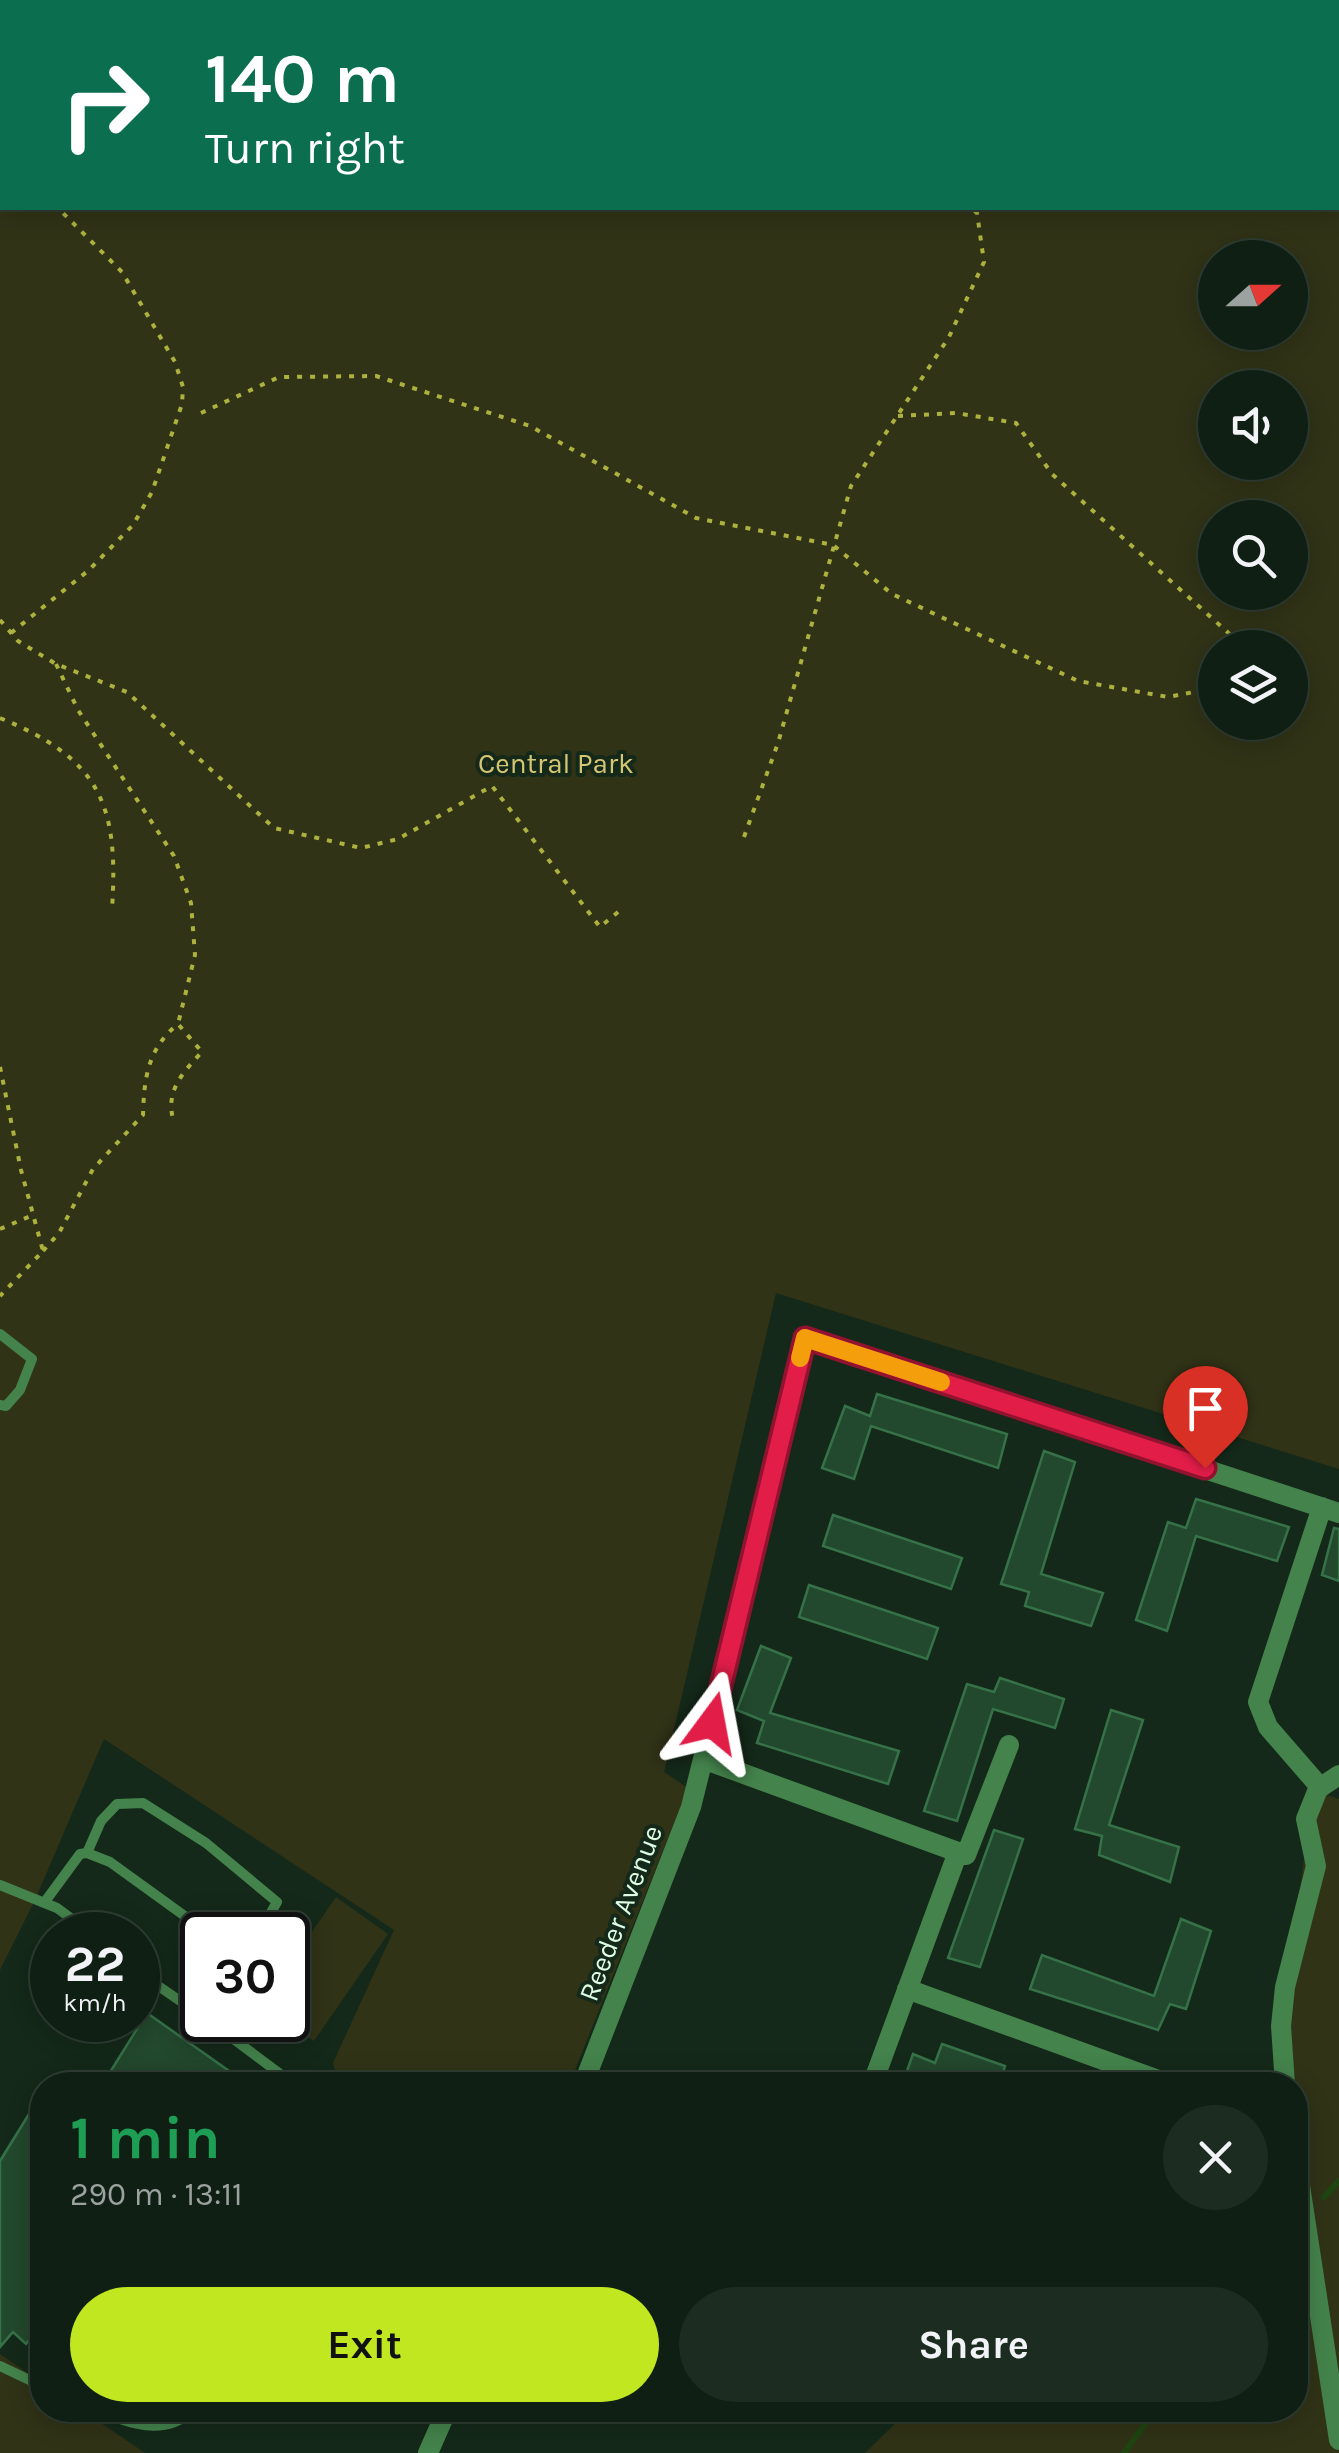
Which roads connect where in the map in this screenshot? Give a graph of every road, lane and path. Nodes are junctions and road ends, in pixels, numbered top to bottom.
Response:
1 (60, 210) edge
2 (973, 210) edge
3 (201, 413) dead end
4 (897, 416) junction
5 (833, 545) junction
6 (0, 620) edge
7 (1225, 630) edge
8 (11, 632) junction
9 (56, 664) junction
10 (1198, 691) edge
11 (0, 718) edge
12 (744, 837) dead end
13 (624, 907) dead end
14 (112, 909) dead end
15 (178, 1024) junction
16 (0, 1066) edge
17 (174, 1122) dead end
18 (33, 1214) junction
19 (0, 1229) edge
20 (43, 1252) junction
21 (0, 1296) edge
22 (0, 1334) edge
23 (0, 1405) edge
24 (1330, 1510) edge
25 (1008, 1746) dead end
26 (704, 1759) junction
27 (1339, 1775) edge
28 (1320, 1787) junction
29 (958, 1852) junction
30 (86, 1853) junction
31 (0, 1885) edge
32 (44, 1903) junction
33 (58, 1912) edge
34 (271, 1912) edge
35 (180, 1913) edge
36 (908, 1989) junction
37 (237, 2042) edge
38 (278, 2072) edge
39 (588, 2072) edge
40 (877, 2072) edge
41 (1136, 2072) edge
42 (1284, 2072) edge
43 (1308, 2237) edge
44 (0, 2366) edge
45 (30, 2380) edge
46 (128, 2422) edge
47 (171, 2422) edge
48 (442, 2422) edge
49 (1339, 2440) edge
50 (428, 2453) edge

1 - 8 path
2 - 4 path
3 - 5 path
4 - 5 path
4 - 7 path
5 - 10 path
5 - 12 path
6 - 8 path
8 - 9 path
9 - 13 path
9 - 15 path
11 - 14 path
15 - 17 path
15 - 20 path
16 - 18 path
18 - 19 path
18 - 20 path
20 - 21 path
22 - 23 lane
24 - 26 street, Reeder Avenue
24 - 28 street
25 - 29 street
26 - 29 street
26 - 39 street, Reeder Avenue
27 - 28 street
28 - 42 street
29 - 36 street
30 - 32 lane
30 - 34 lane
30 - 35 lane
31 - 32 lane
32 - 33 lane
36 - 40 street
36 - 41 street
37 - 38 lane
43 - 49 street
44 - 45 lane
46 - 47 lane
48 - 50 street

